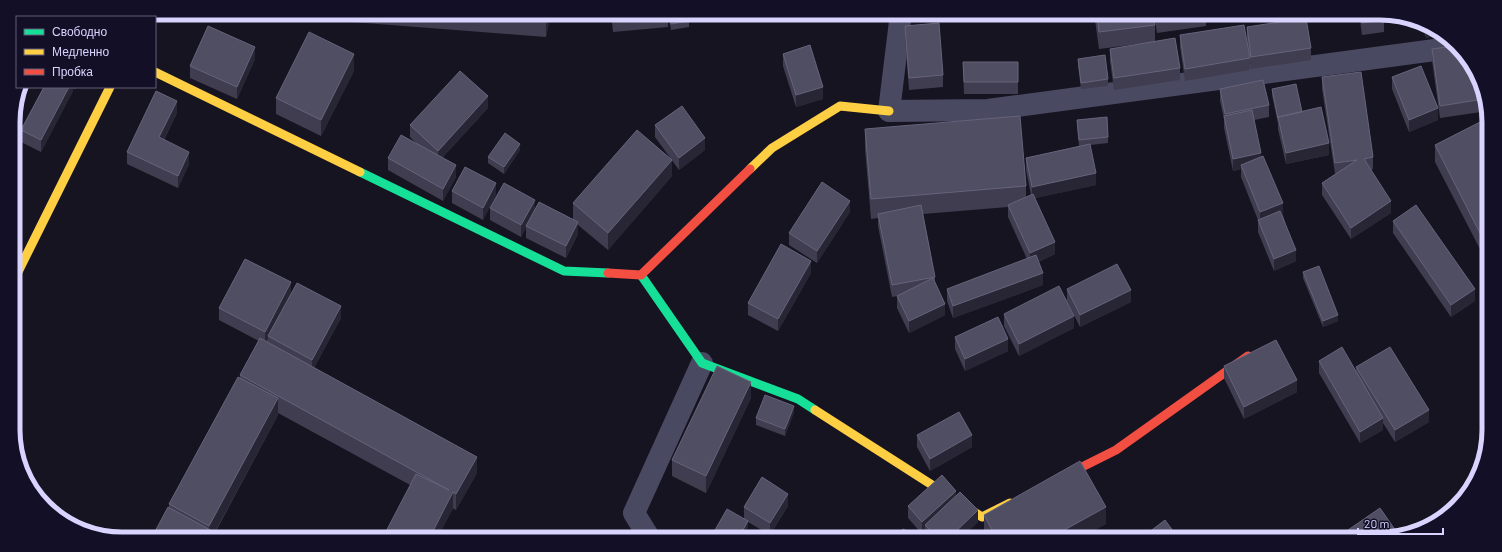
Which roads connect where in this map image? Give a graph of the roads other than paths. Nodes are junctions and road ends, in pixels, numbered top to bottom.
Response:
1 (900, 20) edge
2 (1450, 48) edge
3 (156, 72) edge
4 (110, 88) edge
5 (889, 111) junction
6 (20, 268) edge
7 (641, 275) junction
8 (1252, 353) edge
9 (702, 363) junction
10 (1046, 485) edge
11 (1017, 499) edge
12 (646, 532) edge

1 - 5 street
2 - 5 street
3 - 7 street
4 - 6 street
5 - 7 street
7 - 9 street
8 - 10 street
9 - 11 street
9 - 12 street

